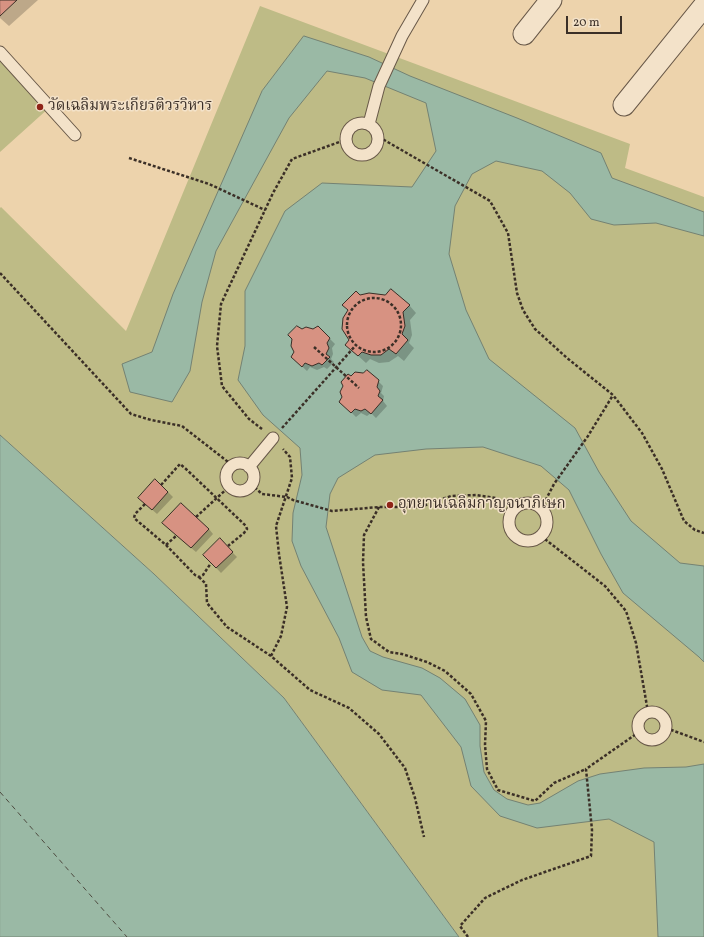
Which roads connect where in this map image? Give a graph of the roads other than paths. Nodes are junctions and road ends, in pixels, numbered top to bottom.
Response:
1 (423, 0) edge
2 (551, 0) edge
3 (704, 6) edge
4 (524, 34) dead end
5 (0, 52) edge
6 (624, 105) dead end
7 (369, 124) junction
8 (75, 134) dead end
9 (273, 438) road end
10 (249, 467) junction
11 (541, 536) joint
12 (639, 732) joint

1 - 7 lane
2 - 4 street
3 - 6 street
5 - 8 lane
7 - 7 lane
9 - 10 lane
10 - 10 lane
11 - 11 lane
12 - 12 lane

